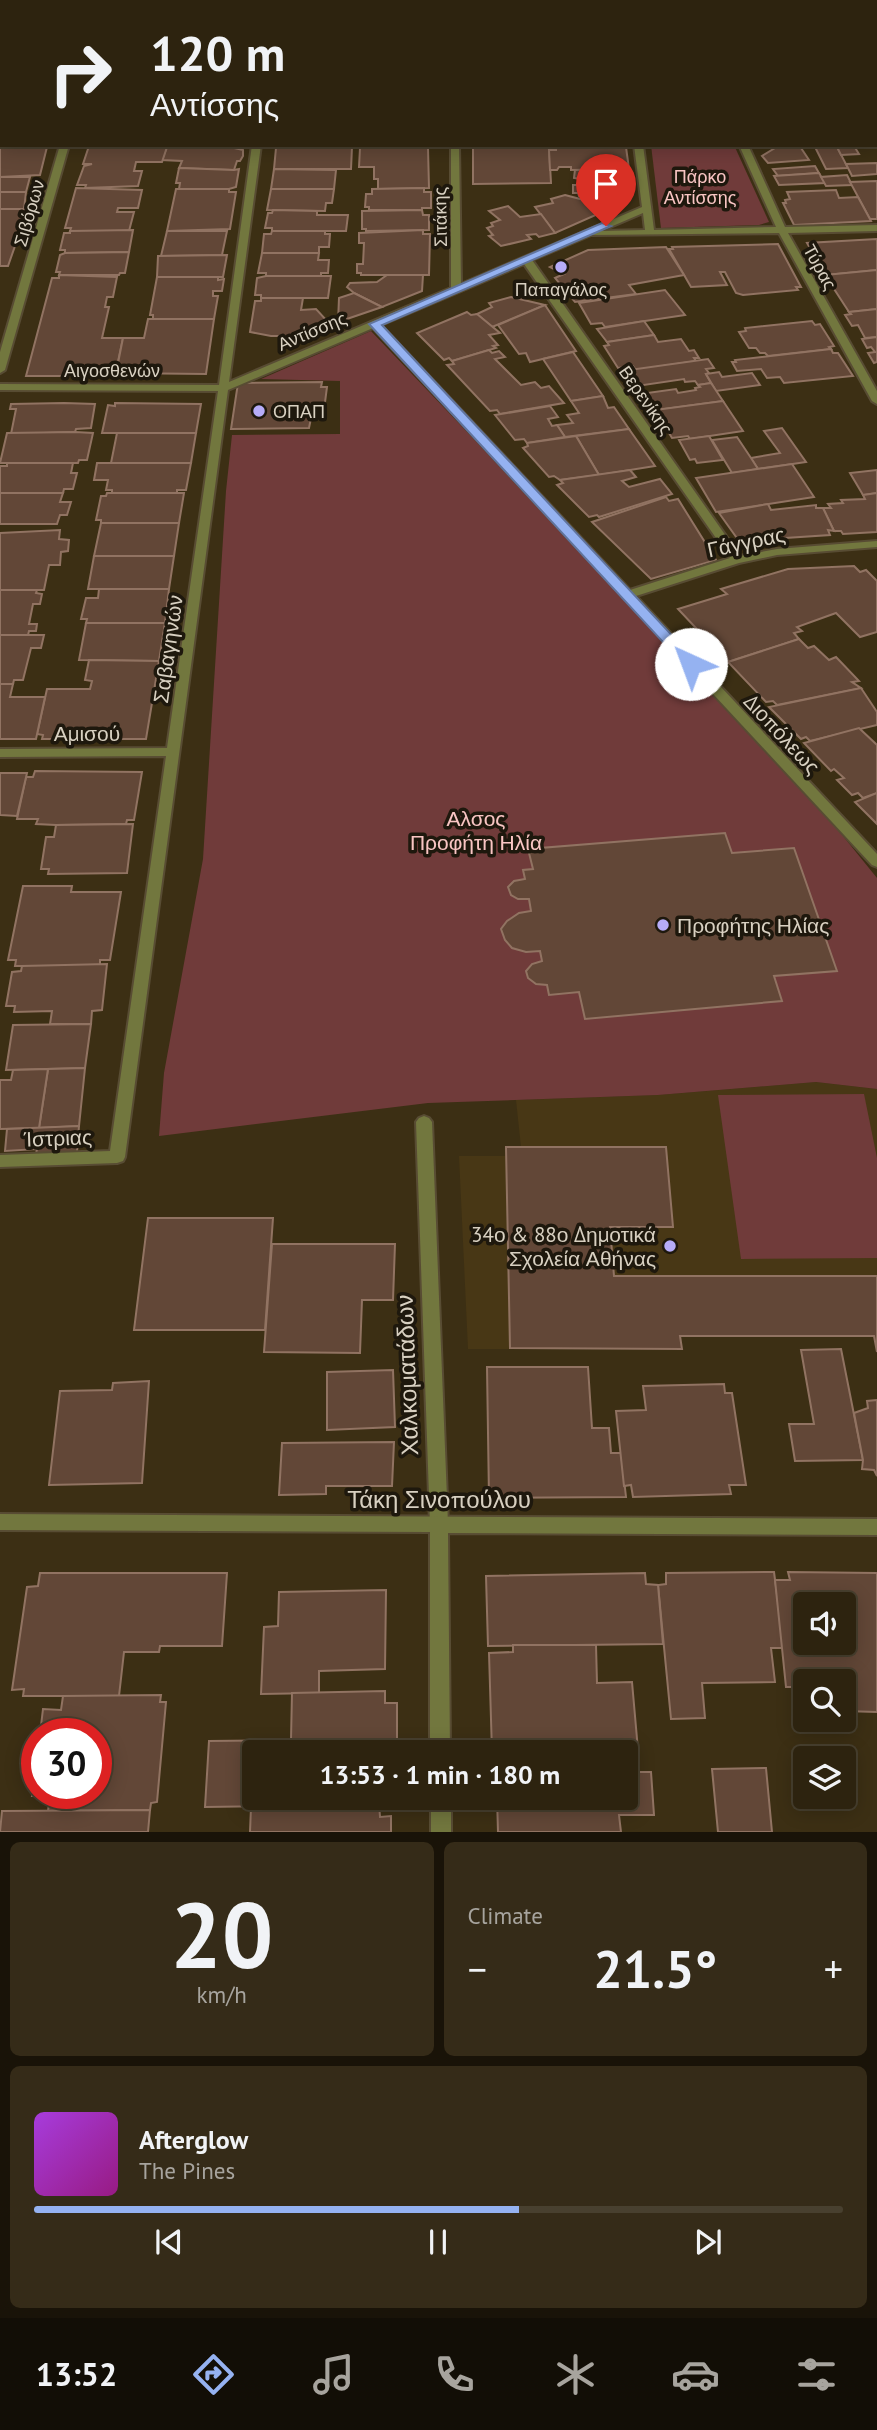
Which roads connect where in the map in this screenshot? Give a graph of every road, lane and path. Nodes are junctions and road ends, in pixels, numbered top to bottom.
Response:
1 (64, 147) edge
2 (257, 147) edge
3 (455, 147) edge
4 (638, 147) edge
5 (744, 147) edge
6 (647, 208) junction
7 (877, 228) edge
8 (782, 230) junction
9 (650, 233) junction
10 (586, 234) junction
11 (526, 259) junction
12 (456, 289) junction
13 (374, 324) junction
14 (0, 370) edge
15 (0, 387) edge
16 (223, 388) junction
17 (877, 401) edge
18 (877, 544) edge
19 (737, 560) junction
20 (627, 595) junction
21 (173, 752) junction
22 (0, 753) edge
23 (877, 862) edge
24 (424, 1122) dead end
25 (117, 1157) joint
26 (0, 1161) edge
27 (0, 1522) edge
28 (439, 1524) junction
29 (877, 1527) edge
30 (440, 1740) edge
31 (440, 1810) edge
32 (441, 1832) edge

1 - 14 street, Σιβόρων
2 - 16 street, Σαβαγηνών
3 - 12 street, Σιτάκης
4 - 6 street
5 - 8 street, Τύρας
6 - 9 street
6 - 10 street, Αντίσσης
7 - 8 street
8 - 9 street
8 - 17 street, Τύρας
9 - 10 street
10 - 11 street, Αντίσσης
11 - 12 street, Αντίσσης
11 - 19 street, Βερενίκης
12 - 13 street, Αντίσσης
13 - 16 street, Αντίσσης
13 - 20 street, Διοπόλεως
15 - 16 street, Αιγοσθενών
16 - 21 street, Σαβαγηνών
18 - 19 street, Γάγγρας
19 - 20 street, Γάγγρας
20 - 23 street, Διοπόλεως
21 - 22 street, Αμισού
21 - 25 street, Σαβαγηνών
24 - 28 street, Χαλκοματάδων
25 - 26 street, Ίστριας
27 - 28 street, Τάκη Σινοπούλου
28 - 29 street, Τάκη Σινοπούλου
28 - 30 street, Χαλκοματάδων
31 - 32 street

